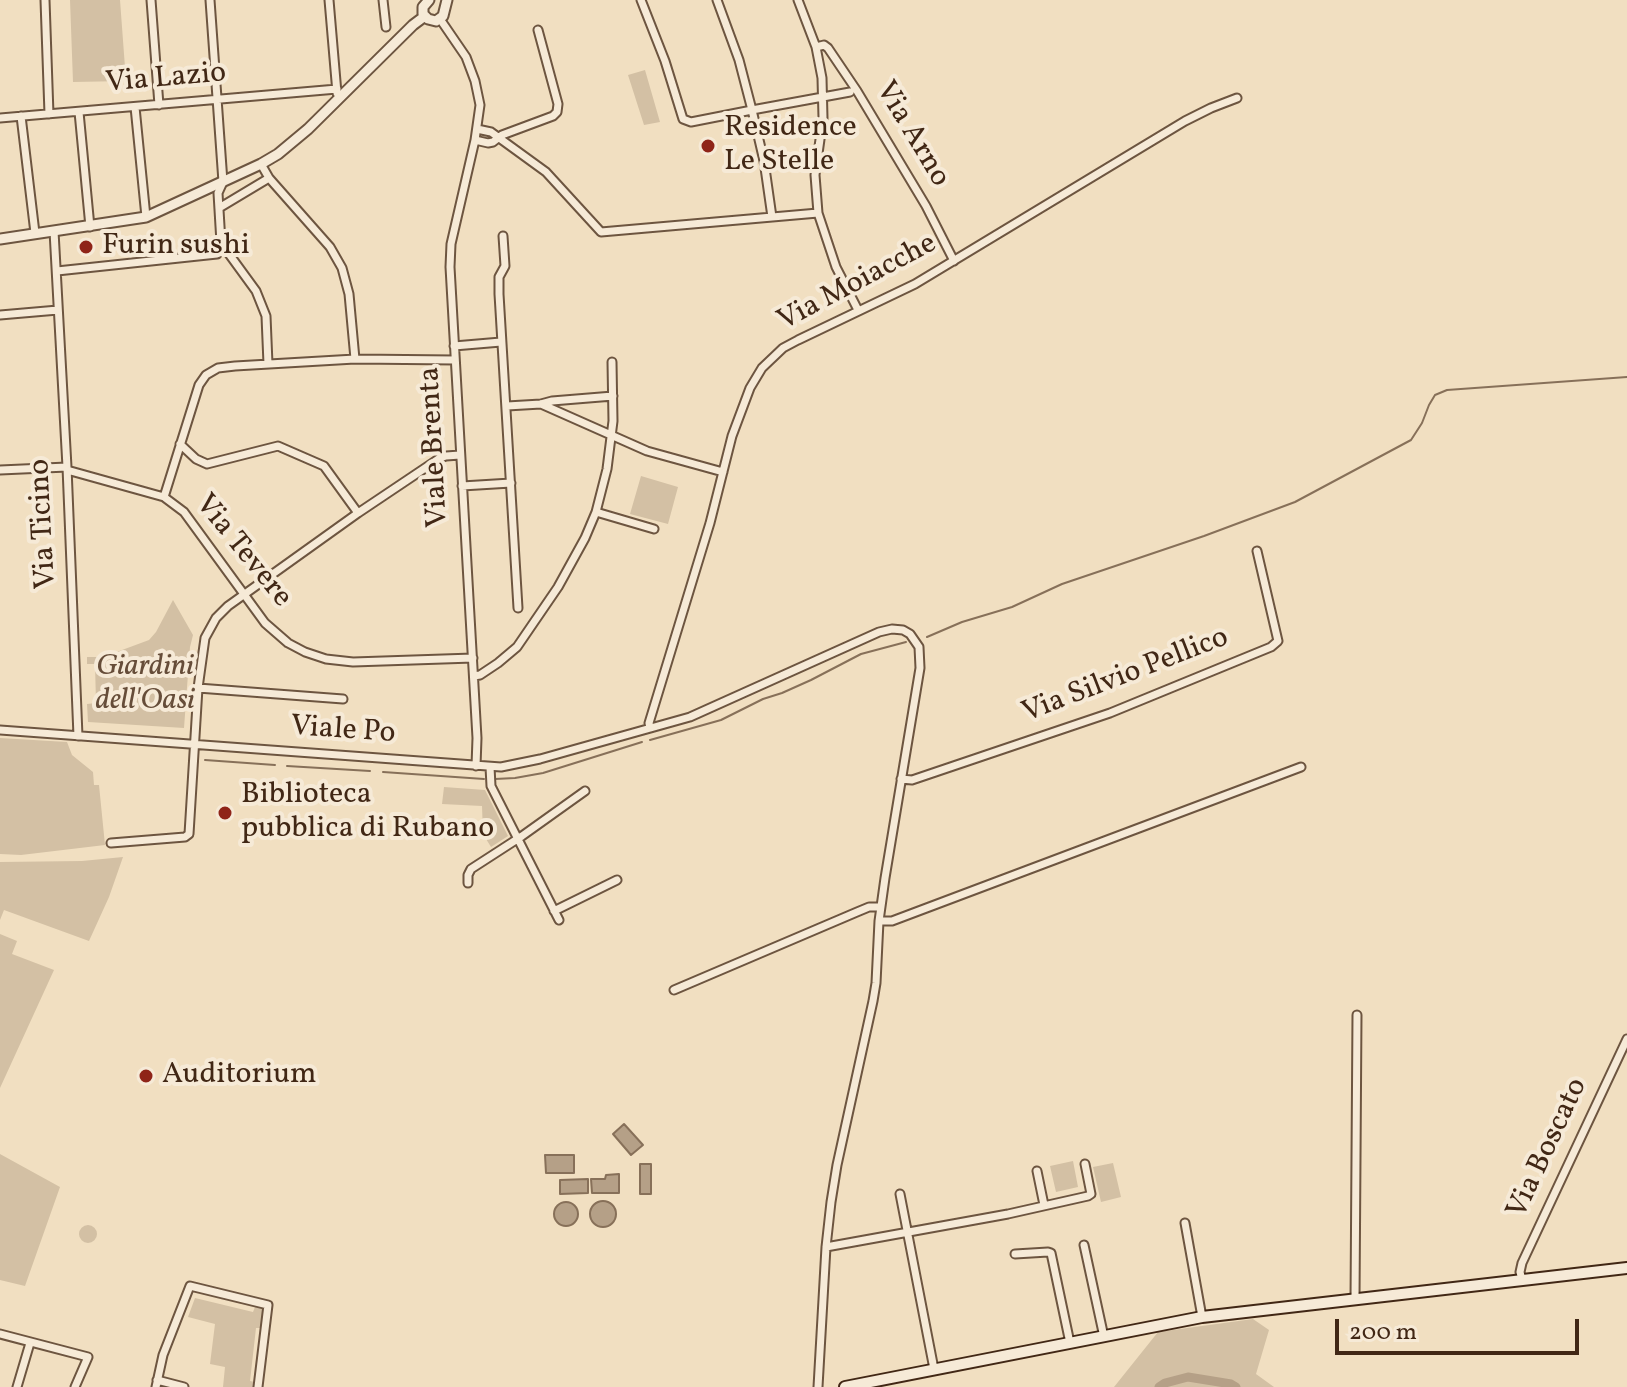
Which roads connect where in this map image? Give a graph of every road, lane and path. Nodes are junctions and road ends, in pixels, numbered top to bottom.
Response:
1 (45, 0) edge
2 (151, 0) edge
3 (210, 0) edge
4 (329, 0) edge
5 (383, 0) edge
6 (429, 0) edge
7 (641, 0) edge
8 (717, 0) edge
9 (798, 0) edge
10 (444, 2) edge
11 (425, 16) junction
12 (440, 19) junction
13 (386, 27) dead end
14 (538, 30) dead end
15 (816, 47) junction
16 (850, 92) dead end
17 (337, 94) junction
18 (823, 97) junction
19 (1237, 98) dead end
20 (218, 100) junction
21 (159, 105) junction
22 (135, 107) junction
23 (752, 110) junction
24 (79, 112) junction
25 (49, 114) junction
26 (21, 116) junction
27 (0, 118) edge
28 (477, 129) junction
29 (499, 138) junction
30 (475, 140) junction
31 (261, 164) junction
32 (269, 178) junction
33 (223, 182) junction
34 (219, 208) junction
35 (818, 213) junction
36 (146, 217) junction
37 (772, 217) junction
38 (90, 227) junction
39 (54, 231) junction
40 (35, 233) junction
41 (503, 236) dead end
42 (0, 239) edge
43 (221, 243) junction
44 (954, 261) junction
45 (57, 271) junction
46 (58, 310) junction
47 (858, 310) junction
48 (0, 315) edge
49 (501, 342) junction
50 (454, 346) junction
51 (355, 359) junction
52 (455, 360) junction
53 (612, 362) dead end
54 (268, 364) junction
55 (613, 396) junction
56 (541, 404) junction
57 (507, 406) junction
58 (612, 436) junction
59 (180, 444) junction
60 (460, 455) junction
61 (67, 468) junction
62 (0, 470) edge
63 (723, 472) junction
64 (511, 483) junction
65 (462, 486) junction
66 (164, 497) junction
67 (596, 512) junction
68 (358, 513) junction
69 (654, 529) dead end
70 (1257, 551) dead end
71 (243, 595) junction
72 (518, 608) dead end
73 (473, 658) junction
74 (474, 676) junction
75 (198, 688) junction
76 (657, 696) junction
77 (343, 699) dead end
78 (661, 724) junction
79 (650, 728) junction
80 (0, 730) edge
81 (78, 736) junction
82 (193, 745) junction
83 (476, 766) junction
84 (490, 767) junction
85 (1301, 767) dead end
86 (901, 779) junction
87 (585, 791) dead end
88 (518, 839) junction
89 (111, 843) dead end
90 (617, 880) dead end
91 (468, 883) dead end
92 (881, 907) junction
93 (554, 911) junction
94 (559, 920) dead end
95 (879, 921) junction
96 (674, 990) dead end
97 (1357, 1015) dead end
98 (1627, 1039) edge
99 (1085, 1164) dead end
100 (1037, 1171) dead end
101 (900, 1194) dead end
102 (1044, 1205) junction
103 (1185, 1223) dead end
104 (906, 1232) junction
105 (1084, 1245) dead end
106 (826, 1247) junction
107 (1015, 1254) dead end
108 (1627, 1268) edge
109 (1522, 1280) junction
110 (1355, 1299) junction
111 (1202, 1317) junction
112 (0, 1334) edge
113 (1104, 1337) junction
114 (30, 1343) junction
115 (1070, 1343) junction
116 (934, 1369) junction
117 (157, 1384) edge
118 (17, 1387) edge
119 (75, 1387) edge
120 (184, 1387) edge
121 (258, 1387) edge
122 (818, 1387) edge
123 (845, 1387) edge

1 - 25 street
2 - 21 street
3 - 20 street
4 - 17 street
5 - 13 street
6 - 11 street
7 - 23 street
8 - 23 street
9 - 15 street
10 - 12 street
11 - 12 street
11 - 17 street
12 - 28 street, Viale Brenta
14 - 29 street
15 - 18 street
15 - 44 street, Via Arno
16 - 18 street
17 - 20 street, Via Lazio
17 - 31 street
18 - 23 street
18 - 35 street
19 - 44 street, Via Moiacche
20 - 21 street, Via Lazio
20 - 33 street
21 - 22 street, Via Lazio
22 - 24 street, Via Lazio
22 - 36 street
23 - 37 street
24 - 25 street, Via Lazio
24 - 38 street
25 - 26 street, Via Lazio
26 - 27 street, Via Lazio
26 - 40 street
28 - 29 street
28 - 30 street, Viale Brenta
29 - 30 street
29 - 37 street
30 - 50 street, Viale Brenta
31 - 32 street
31 - 33 street
32 - 34 street
32 - 51 street
33 - 34 street
33 - 36 street
34 - 43 street
35 - 37 street
35 - 47 street
36 - 38 street
38 - 39 street
39 - 40 street
39 - 45 street, Via Ticino
40 - 42 street
41 - 49 street
43 - 45 street
43 - 54 street
44 - 47 street, Via Moiacche
45 - 46 street, Via Ticino
46 - 48 street
46 - 61 street, Via Ticino
47 - 63 street, Via Moiacche
49 - 50 street
49 - 57 street
50 - 52 street, Viale Brenta
51 - 52 street
51 - 54 street
52 - 60 street, Viale Brenta
53 - 55 street
54 - 59 street
55 - 56 street
55 - 58 street
56 - 57 street
56 - 58 street
57 - 64 street
58 - 63 street
58 - 67 street
59 - 66 street
59 - 68 street
60 - 65 street, Viale Brenta
60 - 68 street
61 - 62 street, Via Tevere
61 - 66 street, Via Tevere
61 - 81 street, Via Ticino
63 - 76 street, Via Moiacche
64 - 65 street
64 - 72 street
65 - 73 street, Viale Brenta
66 - 71 street, Via Tevere
67 - 69 street
67 - 74 street
68 - 71 street
70 - 86 street, Via Silvio Pellico
71 - 73 street, Via Tevere
71 - 75 street
73 - 74 street, Viale Brenta
74 - 83 street, Viale Brenta
75 - 77 street
75 - 82 street
76 - 78 street, Via Moiacche
76 - 79 street, Via Moiacche
78 - 79 street
78 - 86 street
79 - 84 street, Viale Po
80 - 81 street, Viale Po
81 - 82 street, Viale Po
82 - 83 street, Viale Po
82 - 89 street
83 - 84 street, Viale Po
84 - 88 street
85 - 95 street
86 - 92 street
87 - 88 street
88 - 91 street
88 - 93 street
90 - 93 street
92 - 95 street
92 - 96 street
93 - 94 street
95 - 106 street
97 - 110 street
98 - 109 street, Via Boscato
99 - 102 street
100 - 102 street
101 - 104 street
102 - 104 street
103 - 111 street
104 - 106 street
104 - 116 street
105 - 113 street
106 - 122 street
107 - 115 street
108 - 109 main road
109 - 110 main road
110 - 111 main road
111 - 113 main road
112 - 114 street
113 - 115 main road
114 - 118 street
114 - 119 street
115 - 116 main road
116 - 123 main road
117 - 120 street
117 - 121 street

